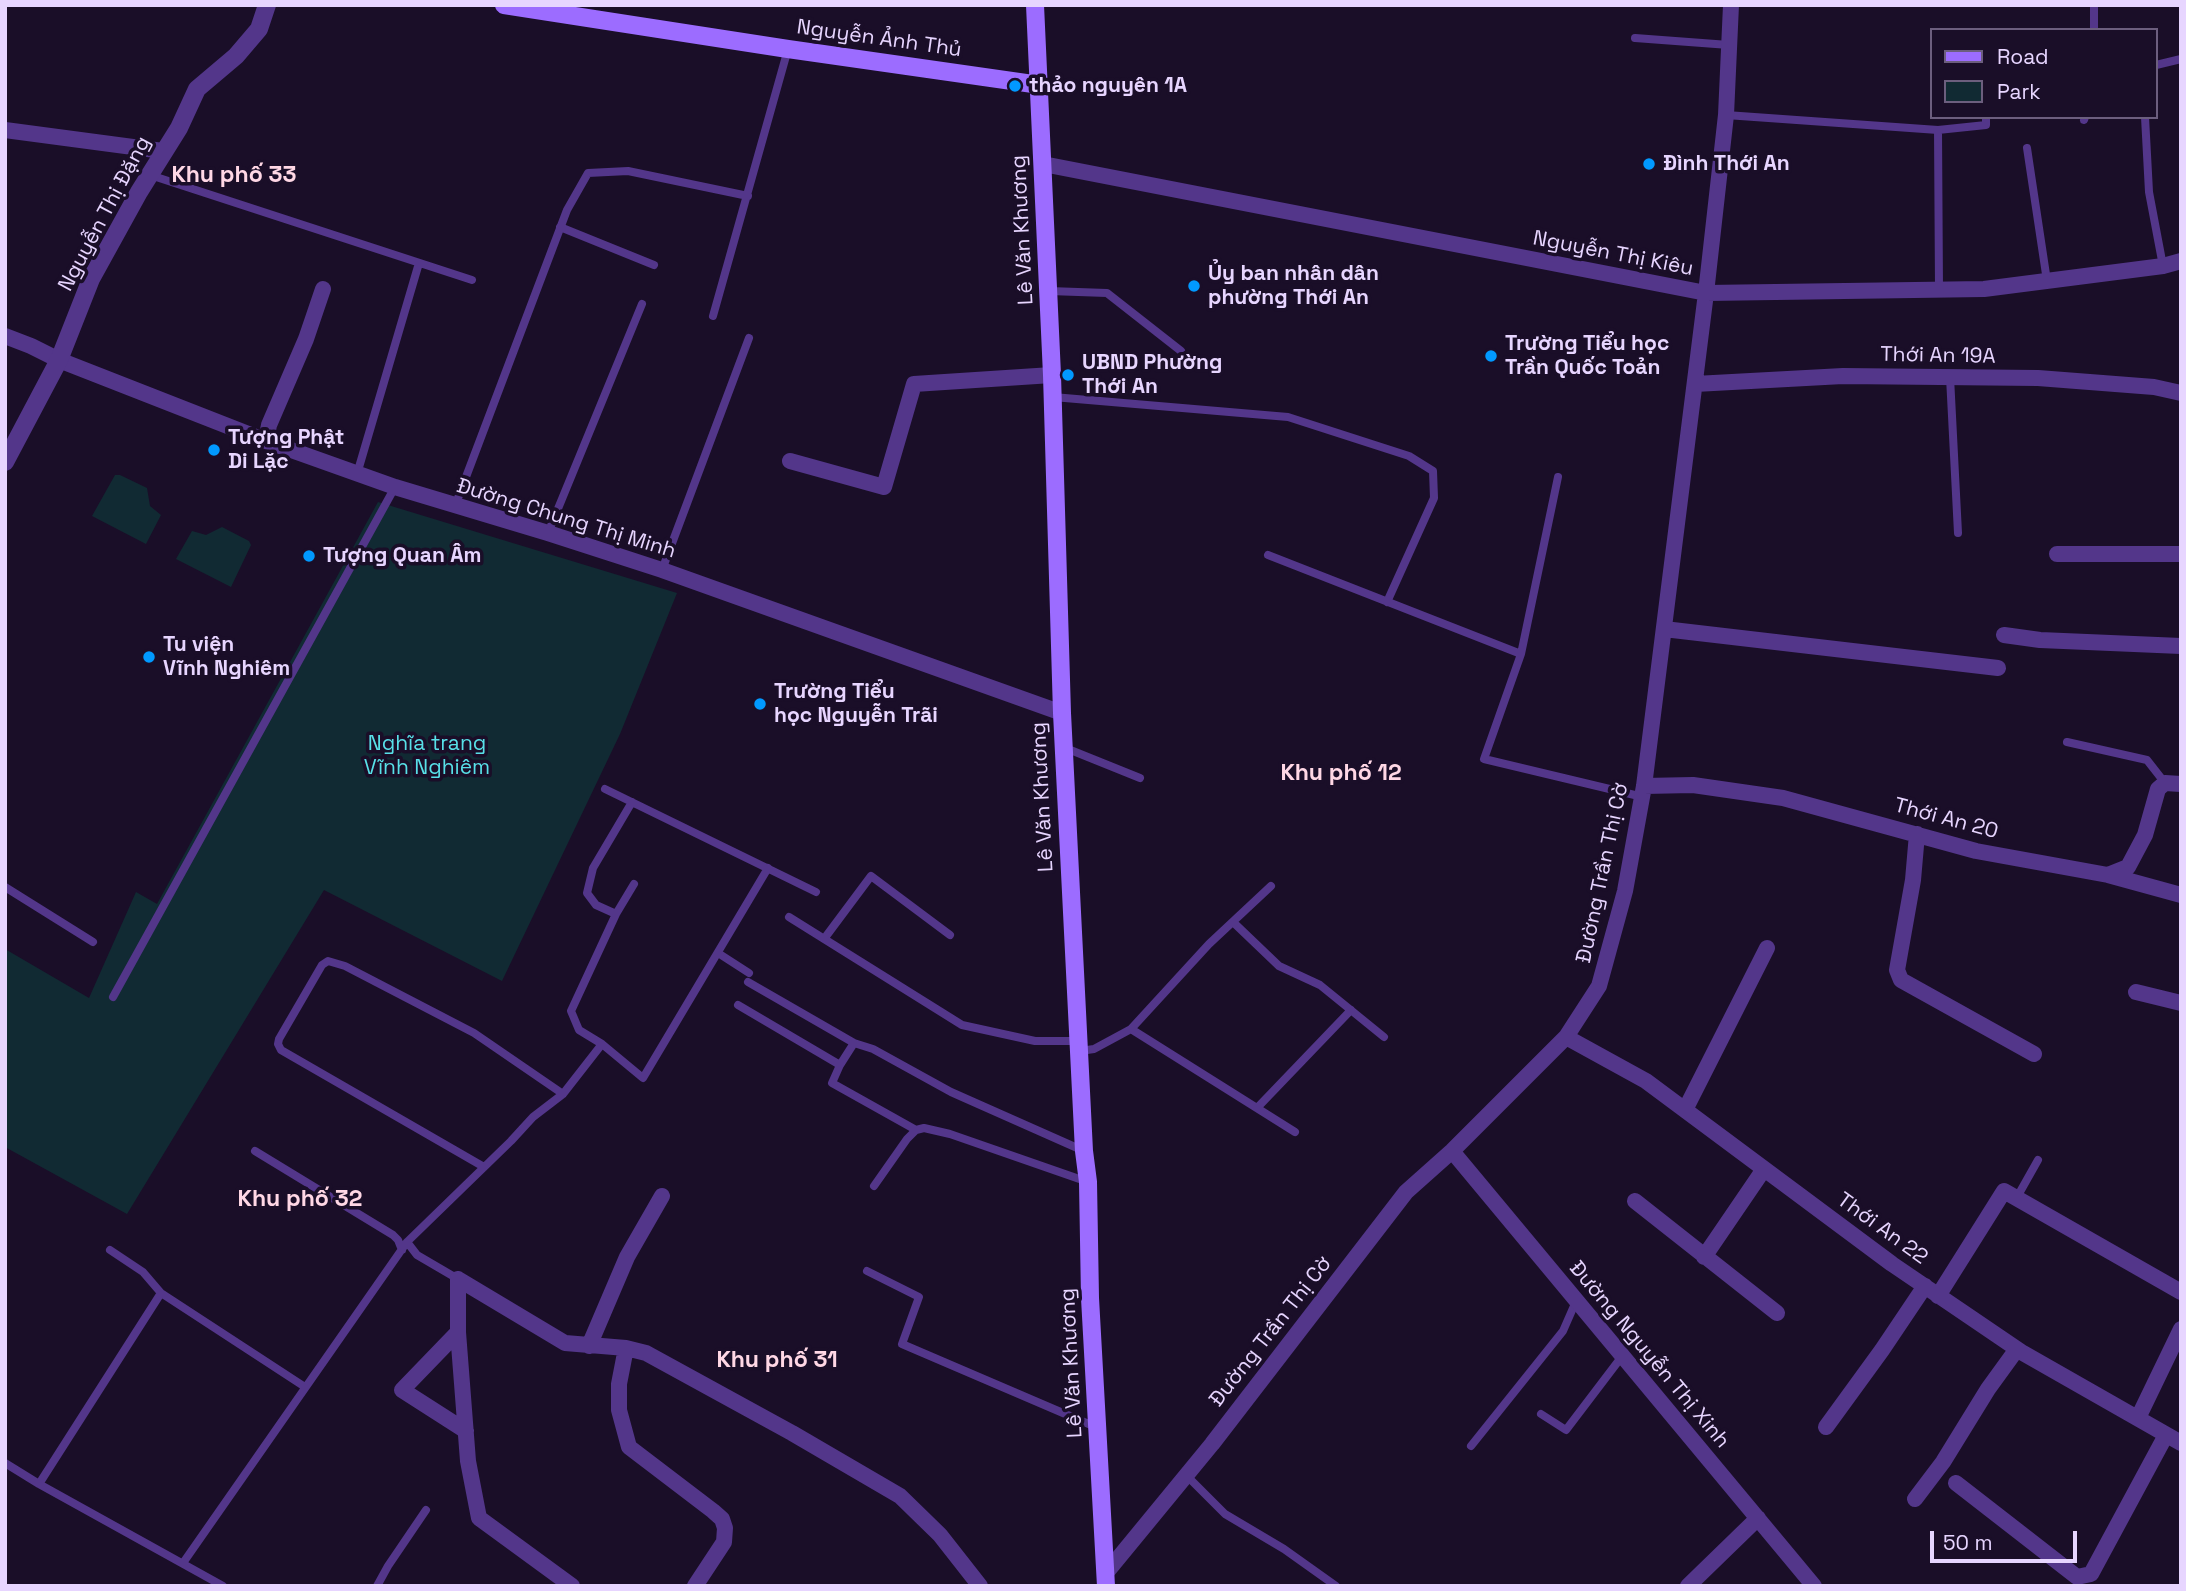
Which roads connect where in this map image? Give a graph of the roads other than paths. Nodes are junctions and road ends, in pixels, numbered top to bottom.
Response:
1 (268, 5) edge
2 (504, 5) edge
3 (1035, 5) edge
4 (1731, 5) edge
5 (2094, 5) edge
6 (2094, 28) edge
7 (1635, 38) dead end
8 (1729, 44) junction
9 (788, 49) junction
10 (2181, 59) edge
11 (2158, 65) edge
12 (1040, 85) junction
13 (1726, 116) junction
14 (1986, 119) edge
15 (2145, 119) edge
16 (5, 130) edge
17 (1938, 130) junction
18 (2027, 148) dead end
19 (163, 151) junction
20 (1043, 164) junction
21 (150, 175) junction
22 (748, 197) junction
23 (561, 227) junction
24 (2181, 261) edge
25 (419, 263) junction
26 (654, 265) dead end
27 (2164, 266) junction
28 (472, 280) dead end
29 (2047, 281) junction
30 (323, 289) dead end
31 (1939, 289) junction
32 (1049, 291) junction
33 (1706, 293) junction
34 (642, 304) dead end
35 (713, 316) dead end
36 (5, 336) edge
37 (749, 338) dead end
38 (1181, 351) dead end
39 (59, 360) junction
40 (1052, 375) junction
41 (1951, 377) junction
42 (1695, 384) junction
43 (2181, 393) edge
44 (1053, 397) junction
45 (265, 441) junction
46 (790, 461) dead end
47 (5, 462) edge
48 (358, 474) junction
49 (1558, 477) dead end
50 (395, 487) junction
51 (455, 506) junction
52 (548, 533) junction
53 (1958, 533) dead end
54 (2057, 554) dead end
55 (1268, 555) dead end
56 (2181, 555) edge
57 (662, 570) junction
58 (1387, 603) junction
59 (1664, 629) junction
60 (2004, 635) dead end
61 (2181, 646) edge
62 (1521, 654) junction
63 (1998, 668) dead end
64 (1062, 713) junction
65 (2067, 743) dead end
66 (1063, 747) junction
67 (1140, 778) dead end
68 (2173, 784) edge
69 (605, 789) dead end
70 (1644, 791) junction
71 (632, 802) junction
72 (1917, 834) junction
73 (768, 868) junction
74 (2108, 875) junction
75 (634, 884) dead end
76 (1272, 886) dead end
77 (5, 887) edge
78 (816, 891) dead end
79 (2181, 895) edge
80 (616, 914) junction
81 (789, 917) dead end
82 (1233, 922) junction
83 (950, 935) dead end
84 (824, 939) junction
85 (93, 942) dead end
86 (1767, 948) dead end
87 (718, 953) junction
88 (2136, 992) dead end
89 (113, 998) dead end
90 (2181, 1003) edge
91 (738, 1005) dead end
92 (1351, 1010) junction
93 (1131, 1029) junction
94 (1384, 1037) dead end
95 (1566, 1037) junction
96 (854, 1043) junction
97 (602, 1044) junction
98 (1080, 1046) junction
99 (2034, 1054) dead end
100 (840, 1065) junction
101 (563, 1094) junction
102 (1257, 1108) junction
103 (1685, 1110) junction
104 (916, 1130) junction
105 (1295, 1132) dead end
106 (255, 1151) dead end
107 (1084, 1151) junction
108 (1452, 1151) junction
109 (2038, 1160) dead end
110 (484, 1167) junction
111 (1764, 1169) junction
112 (1088, 1182) junction
113 (874, 1186) dead end
114 (662, 1196) dead end
115 (2017, 1199) junction
116 (1635, 1201) dead end
117 (404, 1246) junction
118 (110, 1250) dead end
119 (1704, 1257) junction
120 (867, 1271) dead end
121 (458, 1279) junction
122 (1931, 1291) junction
123 (2181, 1292) edge
124 (161, 1293) junction
125 (1577, 1299) junction
126 (1777, 1313) dead end
127 (2181, 1329) edge
128 (458, 1332) junction
129 (589, 1346) junction
130 (626, 1348) junction
131 (2017, 1349) junction
132 (1623, 1355) junction
133 (305, 1387) junction
134 (1541, 1415) dead end
135 (2138, 1418) junction
136 (1826, 1427) dead end
137 (1098, 1428) junction
138 (466, 1431) junction
139 (2166, 1435) junction
140 (2181, 1443) edge
141 (1471, 1446) dead end
142 (5, 1462) edge
143 (1186, 1475) junction
144 (1956, 1483) dead end
145 (39, 1485) junction
146 (1915, 1499) dead end
147 (426, 1510) dead end
148 (1758, 1518) junction
149 (183, 1563) junction
150 (1106, 1579) edge
151 (223, 1586) edge
152 (377, 1586) edge
153 (572, 1586) edge
154 (695, 1586) edge
155 (980, 1586) edge
156 (1336, 1586) edge
157 (1688, 1586) edge
158 (1814, 1586) edge

1 - 19 street, Nguyễn Thị Đặng
2 - 9 main road, Nguyễn Ảnh Thủ
3 - 12 main road, Lê Văn Khương
4 - 8 street, Đường Trần Thị Cờ
5 - 6 lane
7 - 8 lane
8 - 13 street, Đường Trần Thị Cờ
9 - 12 main road, Nguyễn Ảnh Thủ
9 - 22 lane
10 - 11 lane
12 - 20 main road, Lê Văn Khương
13 - 17 lane
13 - 33 street, Đường Trần Thị Cờ
14 - 17 lane
15 - 27 lane
16 - 19 street
17 - 31 lane
18 - 29 lane
19 - 21 street, Nguyễn Thị Đặng
20 - 32 main road, Lê Văn Khương
20 - 33 street, Nguyễn Thị Kiêu
21 - 25 lane
21 - 39 street, Nguyễn Thị Đặng
22 - 23 lane
22 - 35 lane
23 - 26 lane
23 - 51 lane
24 - 27 street, Nguyễn Thị Kiêu
25 - 28 lane
25 - 48 lane
27 - 29 street, Nguyễn Thị Kiêu
29 - 31 street, Nguyễn Thị Kiêu
30 - 45 street
31 - 33 street, Nguyễn Thị Kiêu
32 - 38 lane
32 - 40 main road, Lê Văn Khương
33 - 42 street, Đường Trần Thị Cờ
34 - 52 lane
36 - 39 street, Đường Chung Thị Minh
37 - 57 lane
39 - 45 street, Đường Chung Thị Minh
39 - 47 street, Nguyễn Thị Đặng
40 - 44 main road, Lê Văn Khương
40 - 46 street
41 - 42 street, Thới An 19A
41 - 43 street, Thới An 19A
41 - 53 lane
42 - 59 street, Đường Trần Thị Cờ
44 - 58 lane
44 - 64 main road, Lê Văn Khương
45 - 48 street, Đường Chung Thị Minh
48 - 50 street, Đường Chung Thị Minh
49 - 62 lane
50 - 51 street, Đường Chung Thị Minh
50 - 89 lane
51 - 52 street, Đường Chung Thị Minh
52 - 57 street, Đường Chung Thị Minh
54 - 56 street
55 - 58 lane
57 - 64 street, Đường Chung Thị Minh
58 - 62 lane
59 - 63 street
59 - 70 street, Đường Trần Thị Cờ
60 - 61 street
62 - 70 lane
64 - 66 main road, Lê Văn Khương
65 - 68 lane
66 - 67 lane
66 - 98 main road, Lê Văn Khương
68 - 74 street
69 - 71 lane
70 - 72 street, Thới An 20
70 - 95 street, Đường Trần Thị Cờ
71 - 73 lane
71 - 80 lane
72 - 74 street, Thới An 20
72 - 99 street
73 - 78 lane
73 - 87 lane
74 - 79 street, Thới An 20
75 - 80 lane
76 - 82 lane
77 - 85 lane
80 - 97 lane
81 - 84 lane
82 - 92 lane
82 - 93 lane
83 - 84 lane
84 - 98 lane
86 - 103 street
87 - 96 lane
87 - 97 lane
88 - 90 street
91 - 100 lane
92 - 94 lane
92 - 102 lane
93 - 98 lane
93 - 102 lane
95 - 103 street, Thới An 22
95 - 108 street, Đường Trần Thị Cờ
96 - 100 lane
96 - 107 lane
97 - 101 lane
98 - 107 main road, Lê Văn Khương
100 - 104 lane
101 - 110 lane
101 - 110 lane
102 - 105 lane
103 - 111 street, Thới An 22
104 - 112 lane
104 - 113 lane
106 - 117 lane
107 - 112 main road, Lê Văn Khương
108 - 125 street, Đường Nguyễn Thị Xinh
108 - 143 street, Đường Trần Thị Cờ
109 - 115 lane
110 - 117 lane
111 - 119 street
111 - 122 street, Thới An 22
112 - 137 main road, Lê Văn Khương
114 - 129 street
115 - 122 street
115 - 123 street
116 - 119 street
117 - 121 lane
117 - 133 lane
118 - 124 lane
119 - 126 street
120 - 137 lane
121 - 128 street
121 - 129 street
122 - 131 street, Thới An 22
122 - 136 street
124 - 133 lane
124 - 145 lane
125 - 132 street, Đường Nguyễn Thị Xinh
125 - 141 lane
127 - 135 street
128 - 138 street
128 - 138 street
129 - 130 street
130 - 154 street
130 - 155 street
131 - 135 street, Thới An 22
131 - 146 street
132 - 134 lane
132 - 148 street, Đường Nguyễn Thị Xinh
133 - 149 lane
135 - 139 street, Thới An 22
137 - 150 main road, Lê Văn Khương
138 - 153 street
139 - 140 street, Thới An 22
139 - 144 street
142 - 145 lane
143 - 150 street, Đường Trần Thị Cờ
143 - 156 lane
145 - 149 lane
147 - 152 lane
148 - 157 street
148 - 158 street, Đường Nguyễn Thị Xinh
149 - 151 lane

